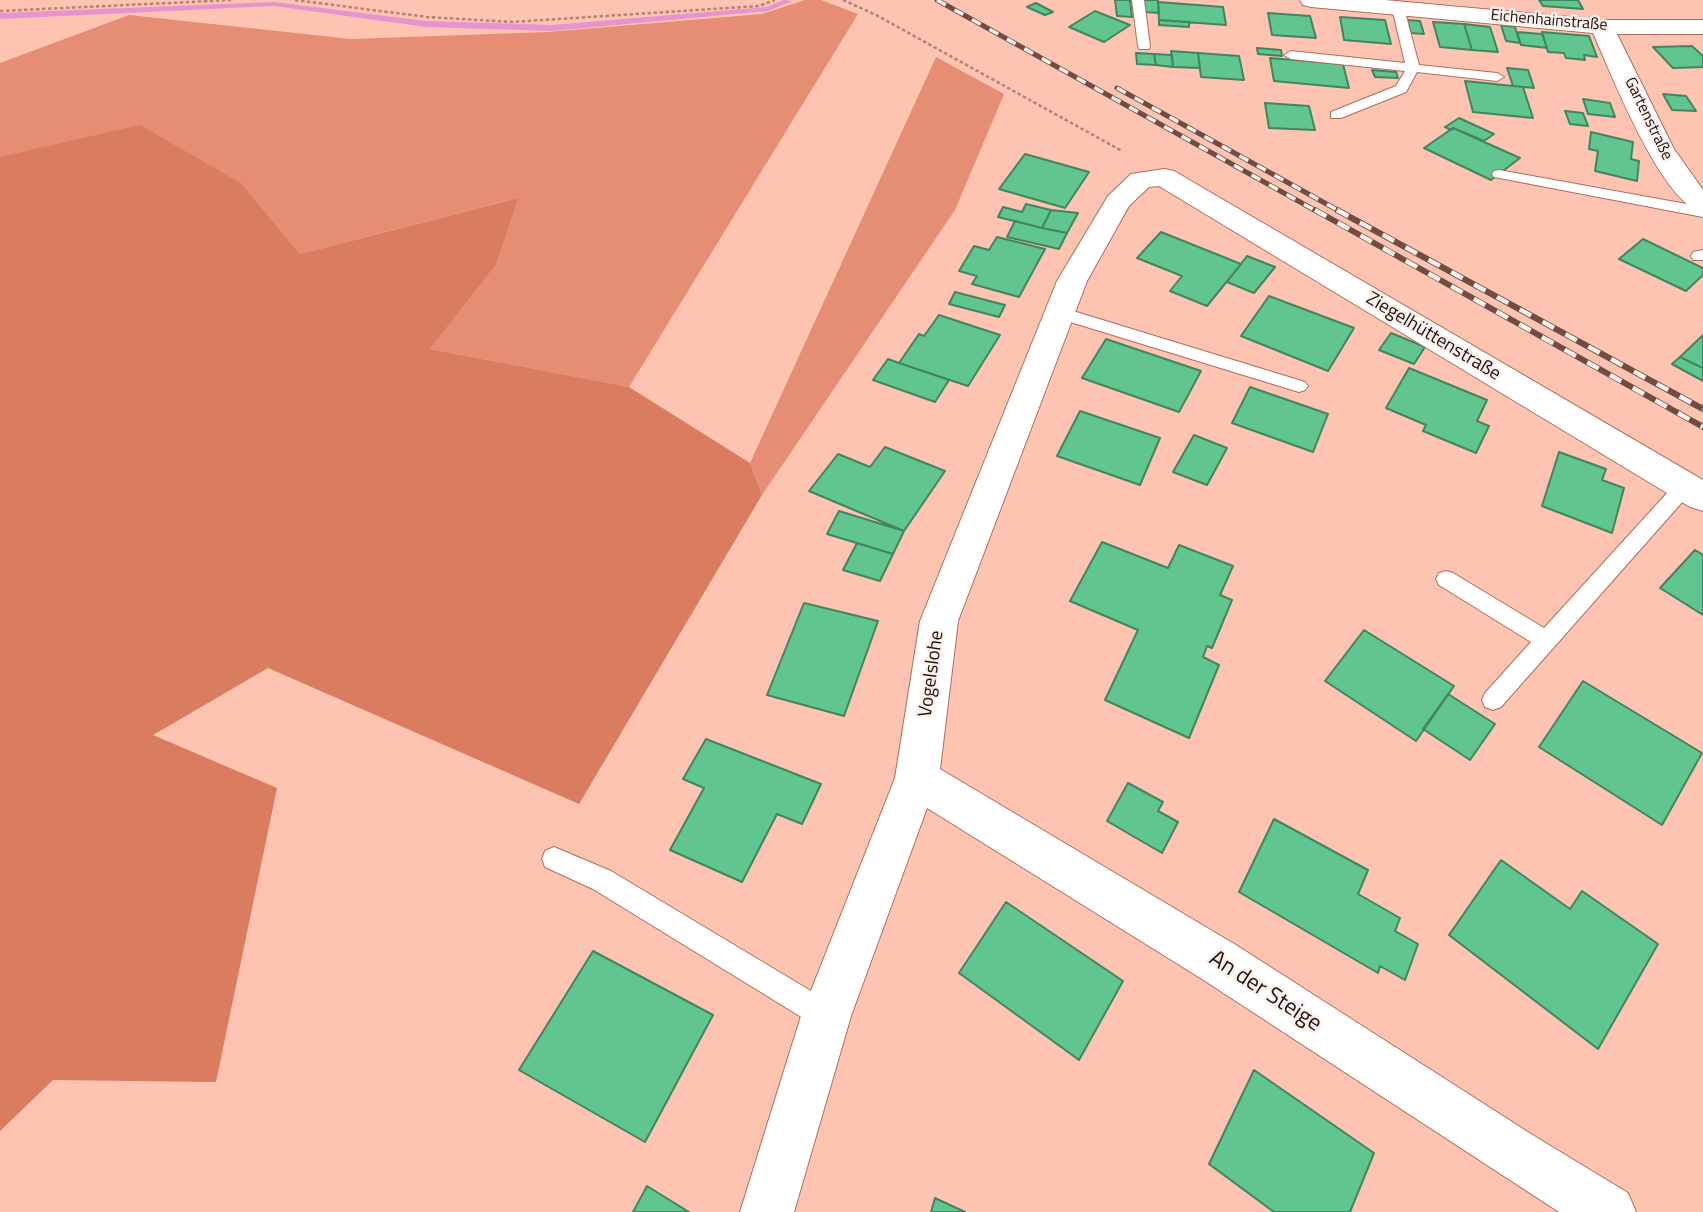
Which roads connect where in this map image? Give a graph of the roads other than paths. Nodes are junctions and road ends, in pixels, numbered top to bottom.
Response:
1 (1138, 0) edge
2 (1311, 0) edge
3 (1398, 8) junction
4 (1602, 27) junction
5 (1703, 27) edge
6 (1144, 46) dead end
7 (1291, 55) dead end
8 (1413, 68) junction
9 (1497, 77) dead end
10 (1336, 115) dead end
11 (1499, 174) dead end
12 (1164, 177) joint
13 (1703, 205) edge
14 (1703, 212) edge
15 (1059, 313) junction
16 (1299, 386) dead end
17 (1694, 492) edge
18 (1446, 579) dead end
19 (1547, 641) junction
20 (1493, 700) dead end
21 (917, 778) junction
22 (554, 859) dead end
23 (826, 1016) junction
24 (767, 1212) edge
25 (1609, 1212) edge

1 - 6 lane
2 - 3 street, Eichenhainstraße
3 - 4 street, Eichenhainstraße
3 - 8 lane
4 - 5 street, Eichenhainstraße
4 - 13 street, Gartenstraße
7 - 8 lane
8 - 9 lane
8 - 10 lane
11 - 14 lane
12 - 15 street, Vogelslohe
12 - 17 street, Ziegelhüttenstraße
15 - 16 lane
15 - 21 street, Vogelslohe
17 - 19 lane
18 - 19 lane
19 - 20 lane
21 - 23 street, Vogelslohe
21 - 25 street, An der Steige
22 - 23 lane
23 - 24 street, Vogelslohe

